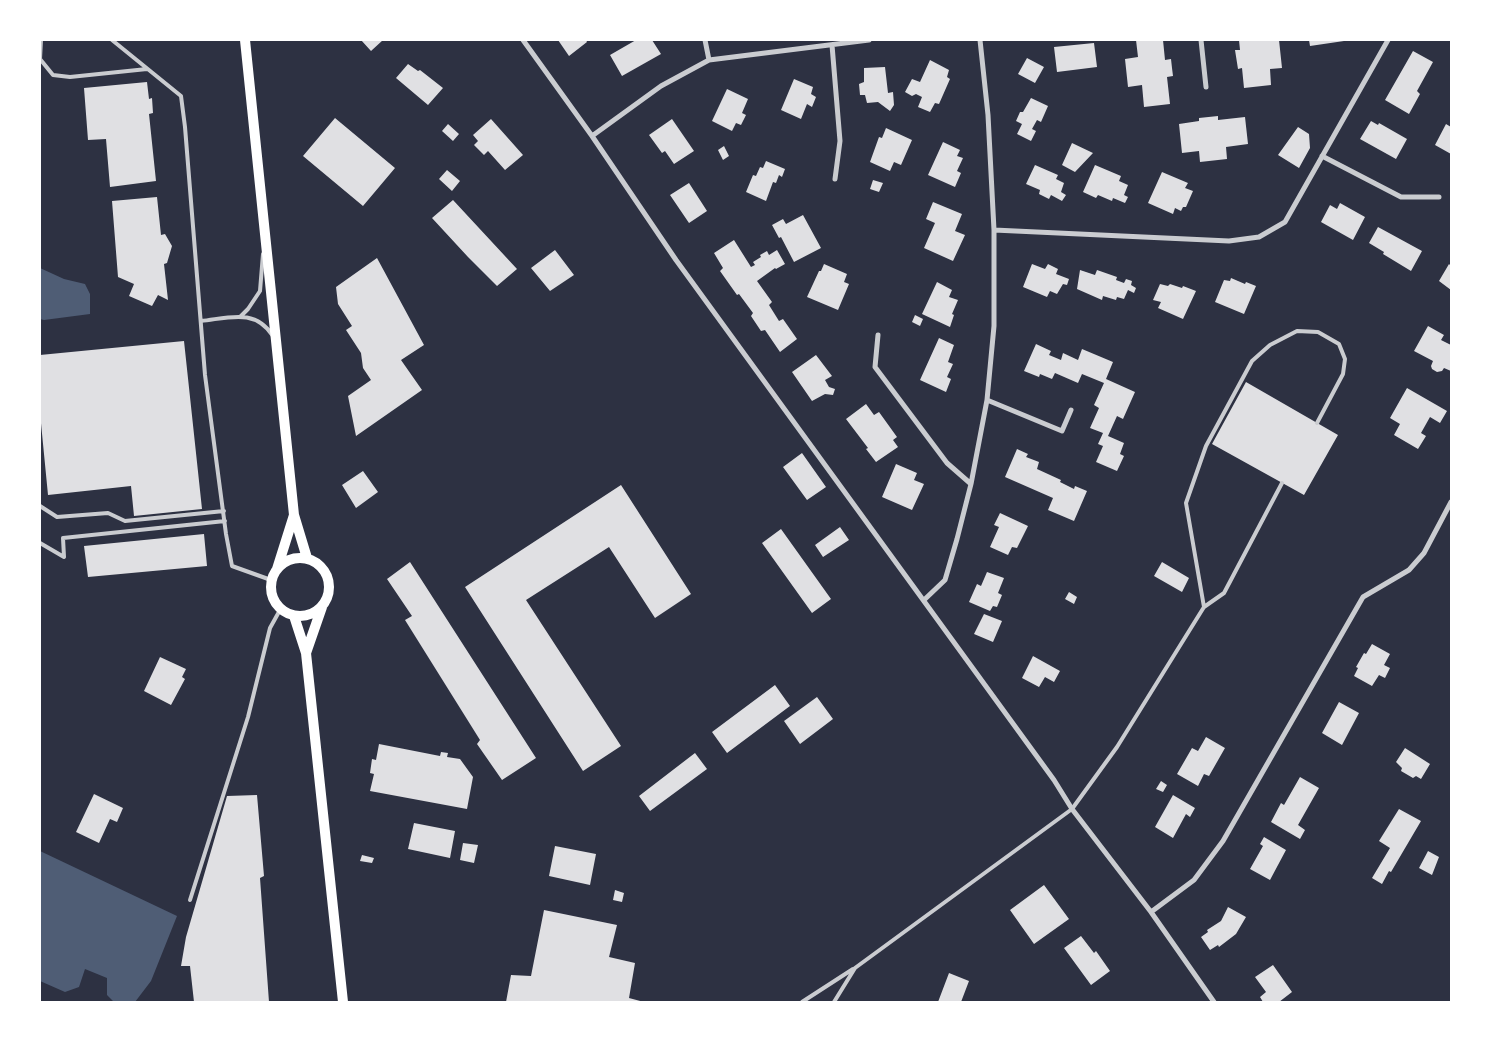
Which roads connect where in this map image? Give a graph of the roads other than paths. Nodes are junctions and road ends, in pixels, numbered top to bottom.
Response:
1 (41, 40) edge
2 (112, 40) edge
3 (244, 40) edge
4 (523, 40) edge
5 (705, 40) edge
6 (869, 40) edge
7 (980, 40) edge
8 (1201, 40) edge
9 (1388, 40) edge
10 (832, 45) junction
11 (709, 60) junction
12 (147, 69) junction
13 (1206, 87) dead end
14 (592, 136) junction
15 (1322, 156) junction
16 (835, 179) dead end
17 (1439, 197) dead end
18 (264, 229) junction
19 (994, 230) junction
20 (240, 317) junction
21 (200, 321) junction
22 (878, 335) dead end
23 (276, 342) junction
24 (986, 400) junction
25 (1072, 410) dead end
26 (1317, 423) dead end
27 (1282, 483) dead end
28 (970, 484) junction
29 (1451, 502) edge
30 (40, 506) edge
31 (224, 511) junction
32 (294, 515) junction
33 (225, 522) junction
34 (40, 544) edge
35 (307, 558) junction
36 (277, 569) junction
37 (272, 580) junction
38 (924, 600) junction
39 (322, 607) junction
40 (1204, 607) junction
41 (280, 610) junction
42 (294, 616) junction
43 (306, 653) junction
44 (1072, 809) junction
45 (190, 900) dead end
46 (1151, 912) junction
47 (855, 968) junction
48 (342, 1002) edge
49 (802, 1002) edge
50 (834, 1002) edge
51 (1214, 1002) edge

1 - 12 lane
2 - 12 lane
3 - 18 main road
4 - 14 street
5 - 11 street
6 - 10 street
7 - 19 street
8 - 13 street
9 - 15 street
10 - 11 street
10 - 16 street
11 - 14 street
12 - 21 lane
14 - 38 street
15 - 17 street
15 - 19 street
18 - 20 lane
18 - 23 main road
19 - 24 street
20 - 21 lane
20 - 23 lane
21 - 31 lane
22 - 28 street
23 - 32 main road
24 - 25 street
24 - 28 street
26 - 40 lane
27 - 40 lane
28 - 38 street
29 - 46 street
30 - 31 lane
31 - 33 lane
32 - 35 main road
32 - 36 main road
33 - 34 lane
33 - 37 lane
35 - 36 main road
35 - 39 main road
36 - 37 main road
37 - 41 main road
38 - 44 street
39 - 42 main road
39 - 43 main road
40 - 44 lane
41 - 42 main road
41 - 45 lane
42 - 43 main road
43 - 48 main road
44 - 46 street
44 - 47 lane
46 - 51 street
47 - 49 lane
47 - 50 lane

